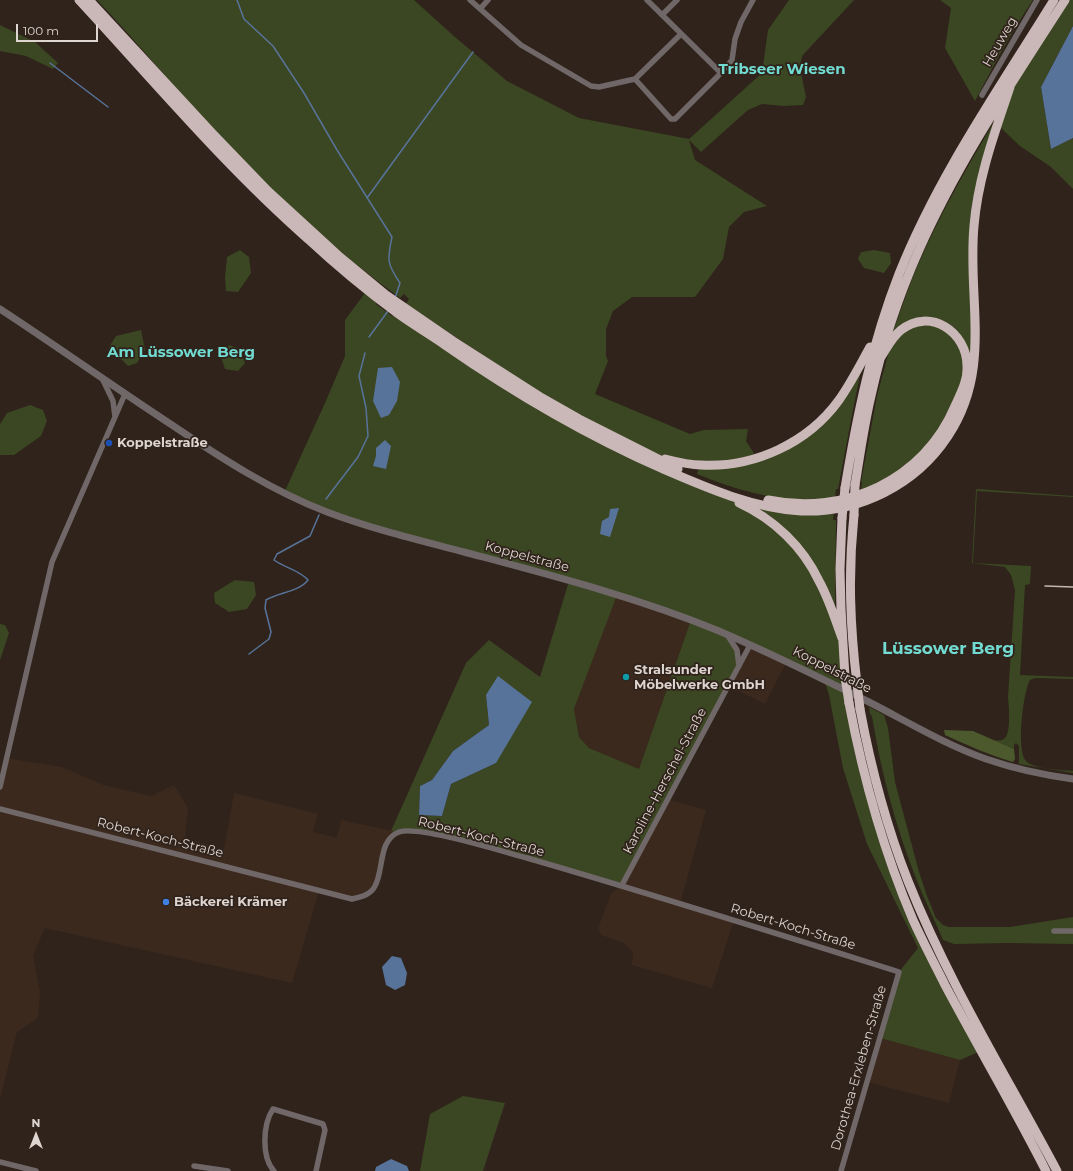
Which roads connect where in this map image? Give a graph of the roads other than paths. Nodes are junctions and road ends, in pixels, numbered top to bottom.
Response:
1 (79, 0) edge
2 (89, 0) edge
3 (470, 0) edge
4 (488, 0) edge
5 (647, 0) edge
6 (677, 0) edge
7 (753, 0) edge
8 (1037, 0) edge
9 (1054, 0) edge
10 (1065, 0) edge
11 (480, 9) junction
12 (662, 15) junction
13 (681, 34) junction
14 (720, 72) junction
15 (635, 79) junction
16 (1010, 87) junction
17 (982, 95) dead end
18 (383, 298) junction
19 (0, 309) edge
20 (401, 311) junction
21 (880, 328) junction
22 (881, 357) junction
23 (102, 378) junction
24 (125, 394) junction
25 (115, 417) junction
26 (652, 456) junction
27 (700, 484) junction
28 (728, 636) junction
29 (842, 638) junction
30 (750, 645) junction
31 (739, 666) junction
32 (1073, 779) edge
33 (0, 787) edge
34 (0, 809) edge
35 (622, 886) junction
36 (1054, 931) dead end
37 (1073, 931) edge
38 (899, 972) joint
39 (0, 1162) edge
40 (194, 1166) dead end
41 (272, 1170) edge
42 (36, 1171) edge
43 (228, 1171) edge
44 (264, 1171) edge
45 (316, 1171) edge
46 (841, 1171) edge
47 (1046, 1171) edge
48 (1056, 1171) edge

1 - 18 highway
2 - 18 highway
3 - 11 street
4 - 11 street
5 - 12 street
6 - 12 street
7 - 14 street
8 - 17 street, Heuweg
9 - 21 highway
10 - 16 highway
11 - 15 street
12 - 13 street
13 - 14 street
13 - 15 street
14 - 15 street
16 - 22 highway
16 - 27 highway
18 - 20 highway
19 - 23 street, Koppelstraße
20 - 26 highway
20 - 27 highway
21 - 26 highway
21 - 29 highway, bridge
22 - 26 highway
22 - 48 highway, bridge
23 - 24 street, Koppelstraße
23 - 25 street
24 - 25 street
24 - 28 street, Koppelstraße
25 - 33 street
27 - 29 highway
28 - 30 street, Koppelstraße
28 - 31 street
29 - 47 highway, bridge
30 - 31 street, Karoline-Herschel-Straße
30 - 32 street, Koppelstraße
31 - 35 street, Karoline-Herschel-Straße
34 - 35 street, Robert-Koch-Straße
35 - 38 street, Robert-Koch-Straße
36 - 37 street
38 - 46 street, Dorothea-Erxleben-Straße
39 - 42 street
40 - 43 street
41 - 44 street
41 - 45 street

